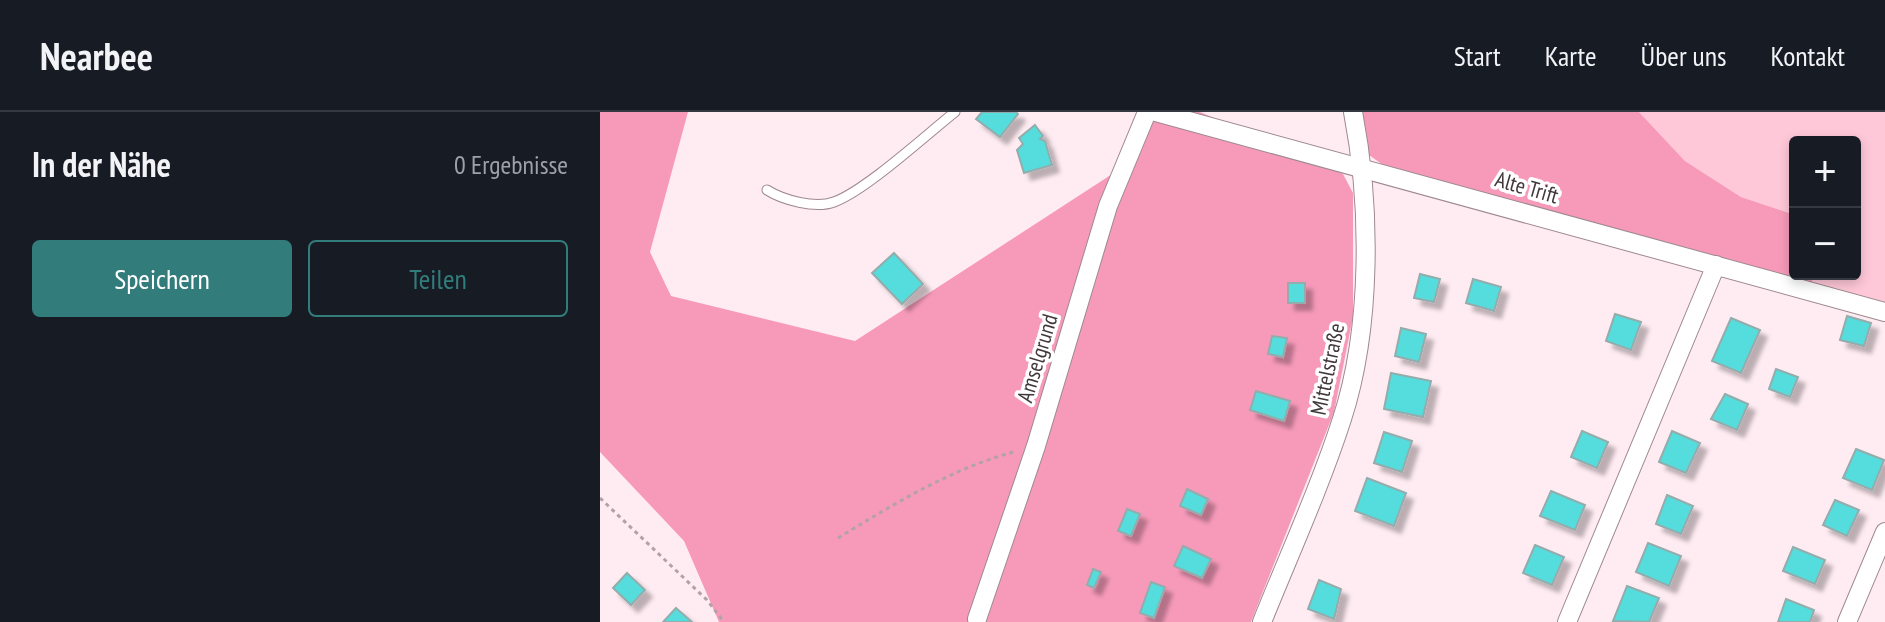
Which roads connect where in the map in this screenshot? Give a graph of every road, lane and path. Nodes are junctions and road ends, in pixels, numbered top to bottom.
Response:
1 (955, 112) edge
2 (1147, 112) edge
3 (1156, 112) edge
4 (1353, 112) edge
5 (1363, 166) junction
6 (767, 190) dead end
7 (1716, 265) junction
8 (1885, 312) edge
9 (1036, 446) junction
10 (600, 498) edge
11 (1885, 532) edge
12 (838, 538) dead end
13 (977, 620) edge
14 (724, 622) edge
15 (1262, 622) edge
16 (1567, 622) edge
17 (1847, 622) edge

1 - 6 lane
2 - 9 street, Amselgrund
3 - 5 street, Alte Trift
4 - 5 street, Mittelstraße
5 - 7 street, Alte Trift
5 - 15 street, Mittelstraße
7 - 8 street, Alte Trift
7 - 16 street
9 - 12 path
9 - 13 street, Amselgrund
10 - 14 path
11 - 17 street

